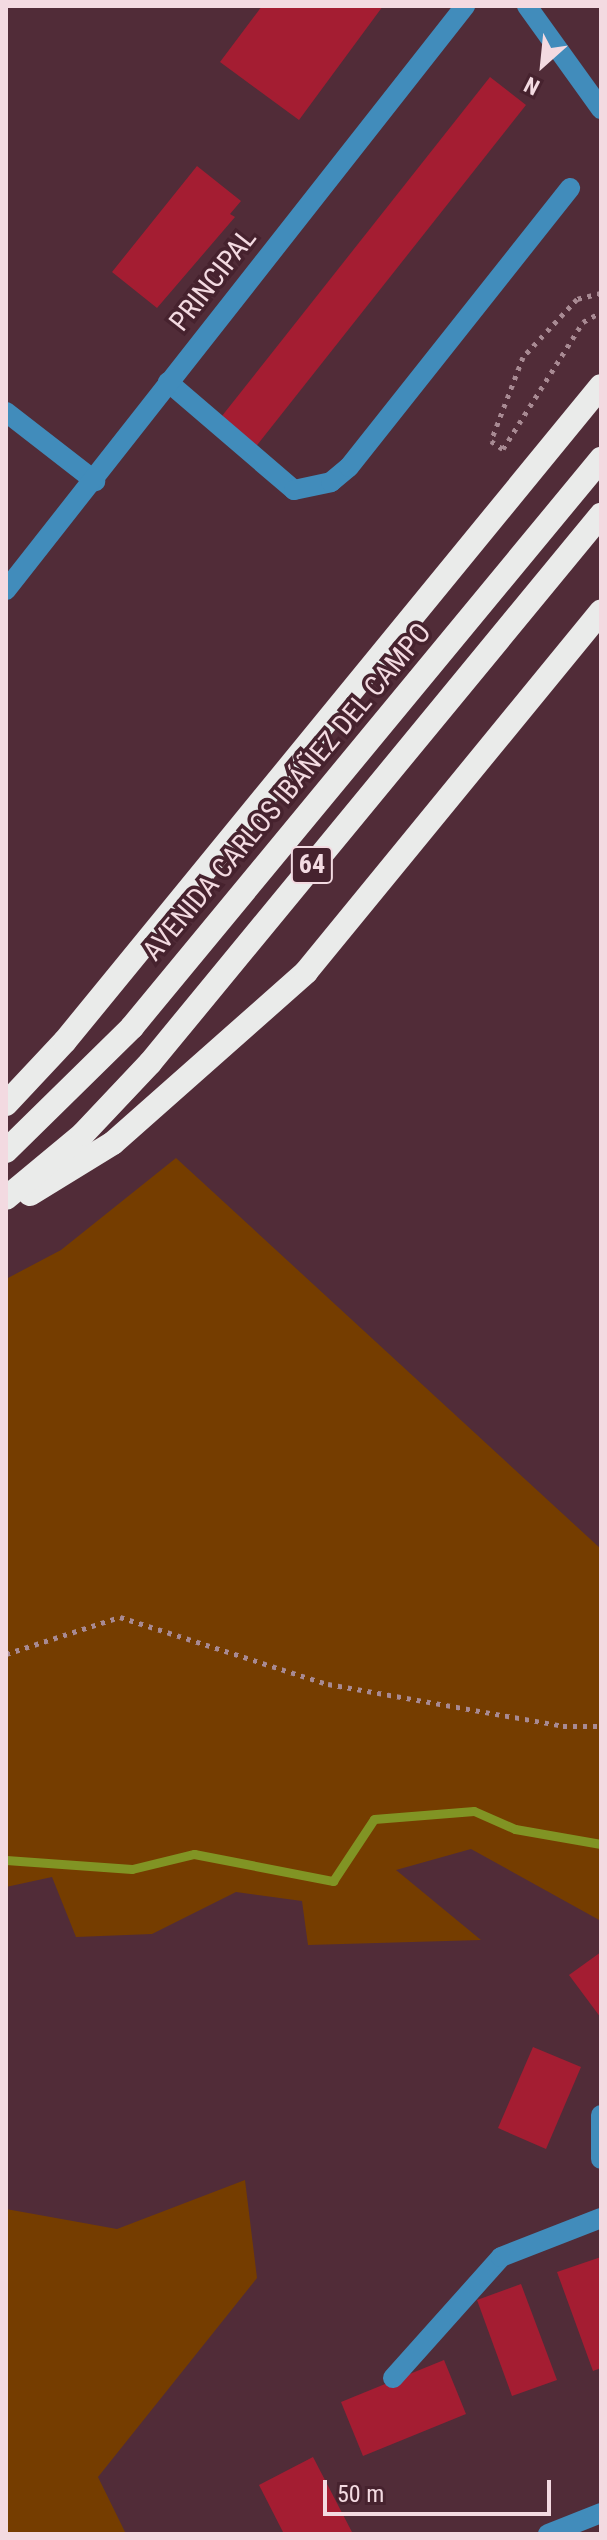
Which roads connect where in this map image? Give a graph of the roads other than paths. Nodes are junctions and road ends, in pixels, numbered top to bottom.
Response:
1 (465, 6) edge
2 (527, 6) edge
3 (601, 109) edge
4 (570, 188) dead end
5 (168, 382) junction
6 (601, 386) edge
7 (6, 412) edge
8 (601, 459) edge
9 (95, 481) junction
10 (601, 515) edge
11 (6, 590) edge
12 (601, 611) edge
13 (6, 1104) edge
14 (6, 1151) edge
15 (6, 1198) edge
16 (6, 1206) edge
17 (601, 2115) edge
18 (601, 2159) edge
19 (601, 2218) edge
20 (393, 2378) dead end
21 (601, 2513) edge
22 (548, 2534) edge

1 - 5 street, PRINCIPAL
2 - 3 street
4 - 5 street
5 - 9 street, PRINCIPAL
6 - 13 highway
7 - 9 street
8 - 14 highway, AVENIDA CARLOS IBÁÑEZ DEL CAMPO / 64
9 - 11 street, PRINCIPAL
10 - 15 highway, 64
12 - 16 highway
17 - 18 street
19 - 20 street
21 - 22 street

